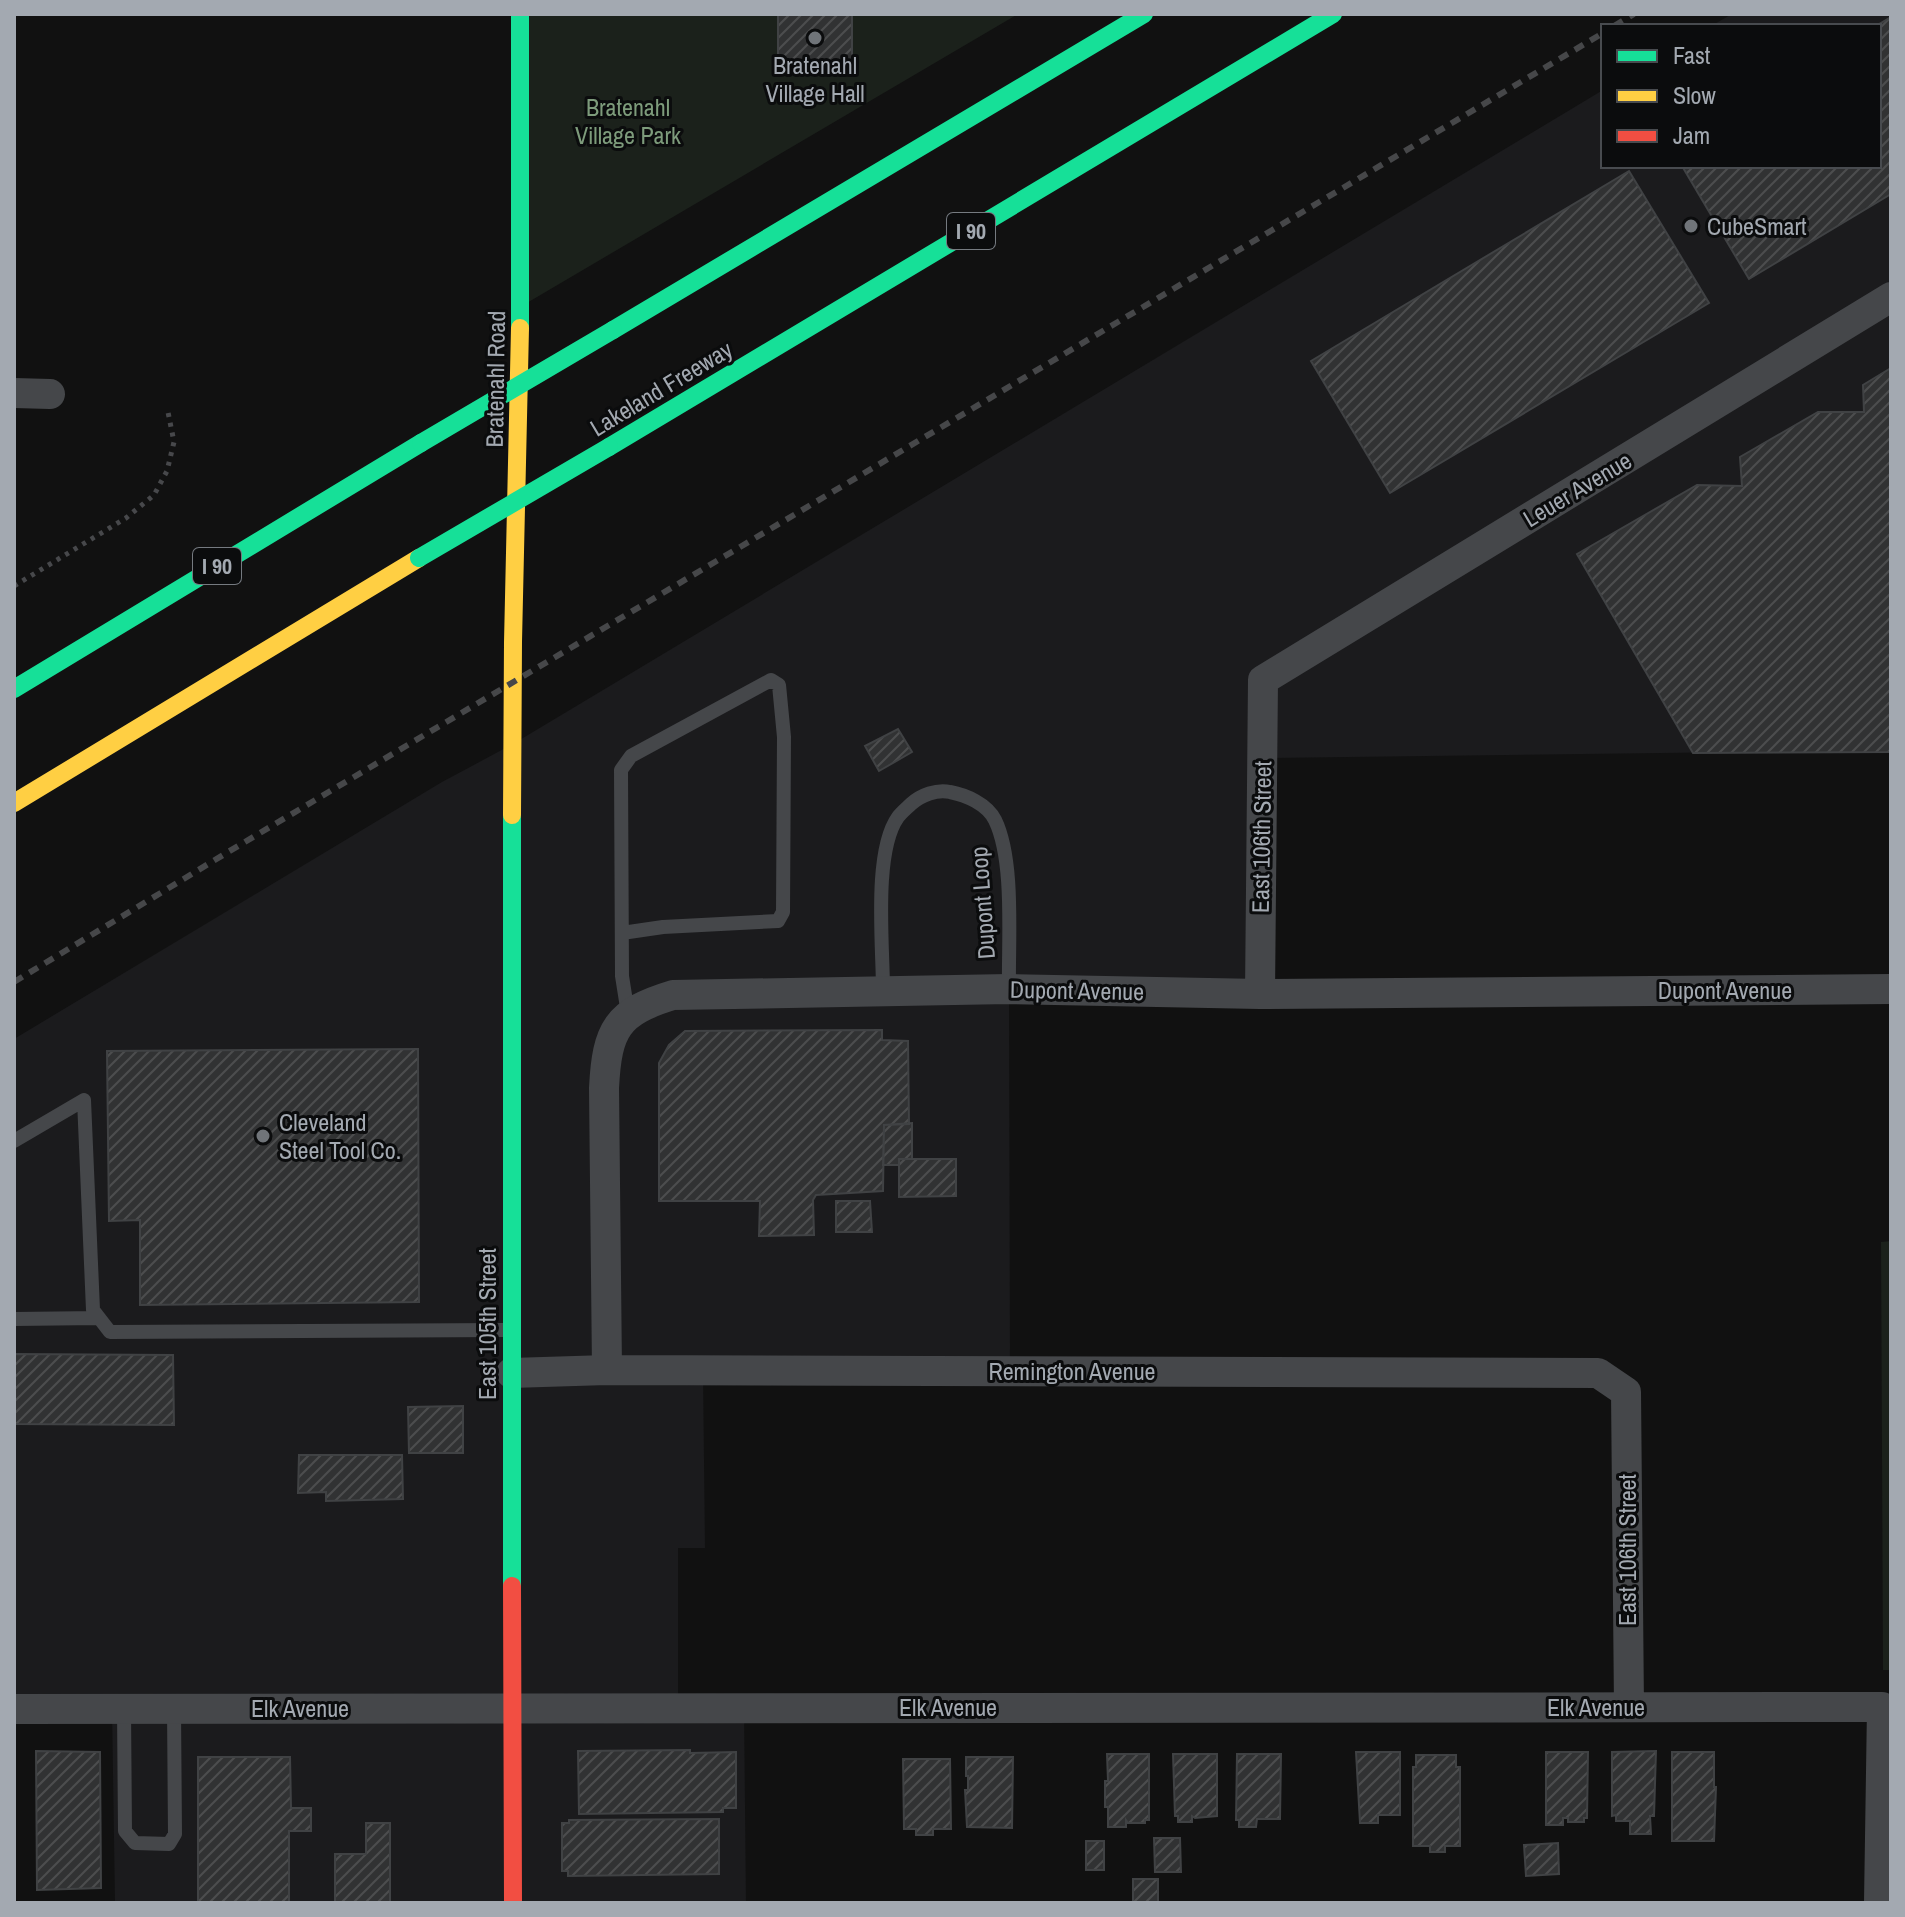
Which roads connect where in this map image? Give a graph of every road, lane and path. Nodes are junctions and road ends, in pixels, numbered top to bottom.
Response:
1 (520, 14) edge
2 (1144, 14) edge
3 (1333, 14) edge
4 (1891, 297) edge
5 (14, 393) edge
6 (50, 394) dead end
7 (167, 407) dead end
8 (14, 586) edge
9 (1263, 680) joint
10 (14, 689) edge
11 (513, 744) joint
12 (14, 803) edge
13 (622, 933) junction
14 (1009, 989) junction
15 (1891, 989) edge
16 (883, 990) junction
17 (1260, 994) junction
18 (628, 1014) junction
19 (14, 1141) edge
20 (99, 1318) junction
21 (14, 1319) edge
22 (511, 1330) junction
23 (607, 1370) junction
24 (511, 1373) junction
25 (1626, 1392) joint
26 (512, 1707) junction
27 (1629, 1707) junction
28 (14, 1709) edge
29 (124, 1709) junction
30 (174, 1709) junction
31 (513, 1903) edge
32 (1879, 1903) edge

1 - 11 main road, Bratenahl Road
2 - 10 main road, I 90, bridge
3 - 12 main road, Lakeland Freeway / I 90, bridge
4 - 9 street, Leuer Avenue
5 - 6 street
7 - 8 path
9 - 17 street, East 106th Street
11 - 22 main road, East 105th Street
13 - 13 lane
13 - 18 lane
14 - 16 street, Dupont Avenue
14 - 16 lane, Dupont Loop
14 - 17 street, Dupont Avenue
15 - 17 street, Dupont Avenue
16 - 18 street, Dupont Avenue
18 - 23 street
19 - 20 lane
20 - 21 lane
20 - 22 lane
22 - 24 main road, East 105th Street
23 - 24 street, Remington Avenue
23 - 25 street, Remington Avenue
24 - 26 main road, East 105th Street
25 - 27 street, East 106th Street
26 - 27 street, Elk Avenue
26 - 30 street, Elk Avenue
26 - 31 main road, East 105th Street
27 - 32 street, Elk Avenue
28 - 29 street, Elk Avenue
29 - 30 street, Elk Avenue
29 - 30 lane

